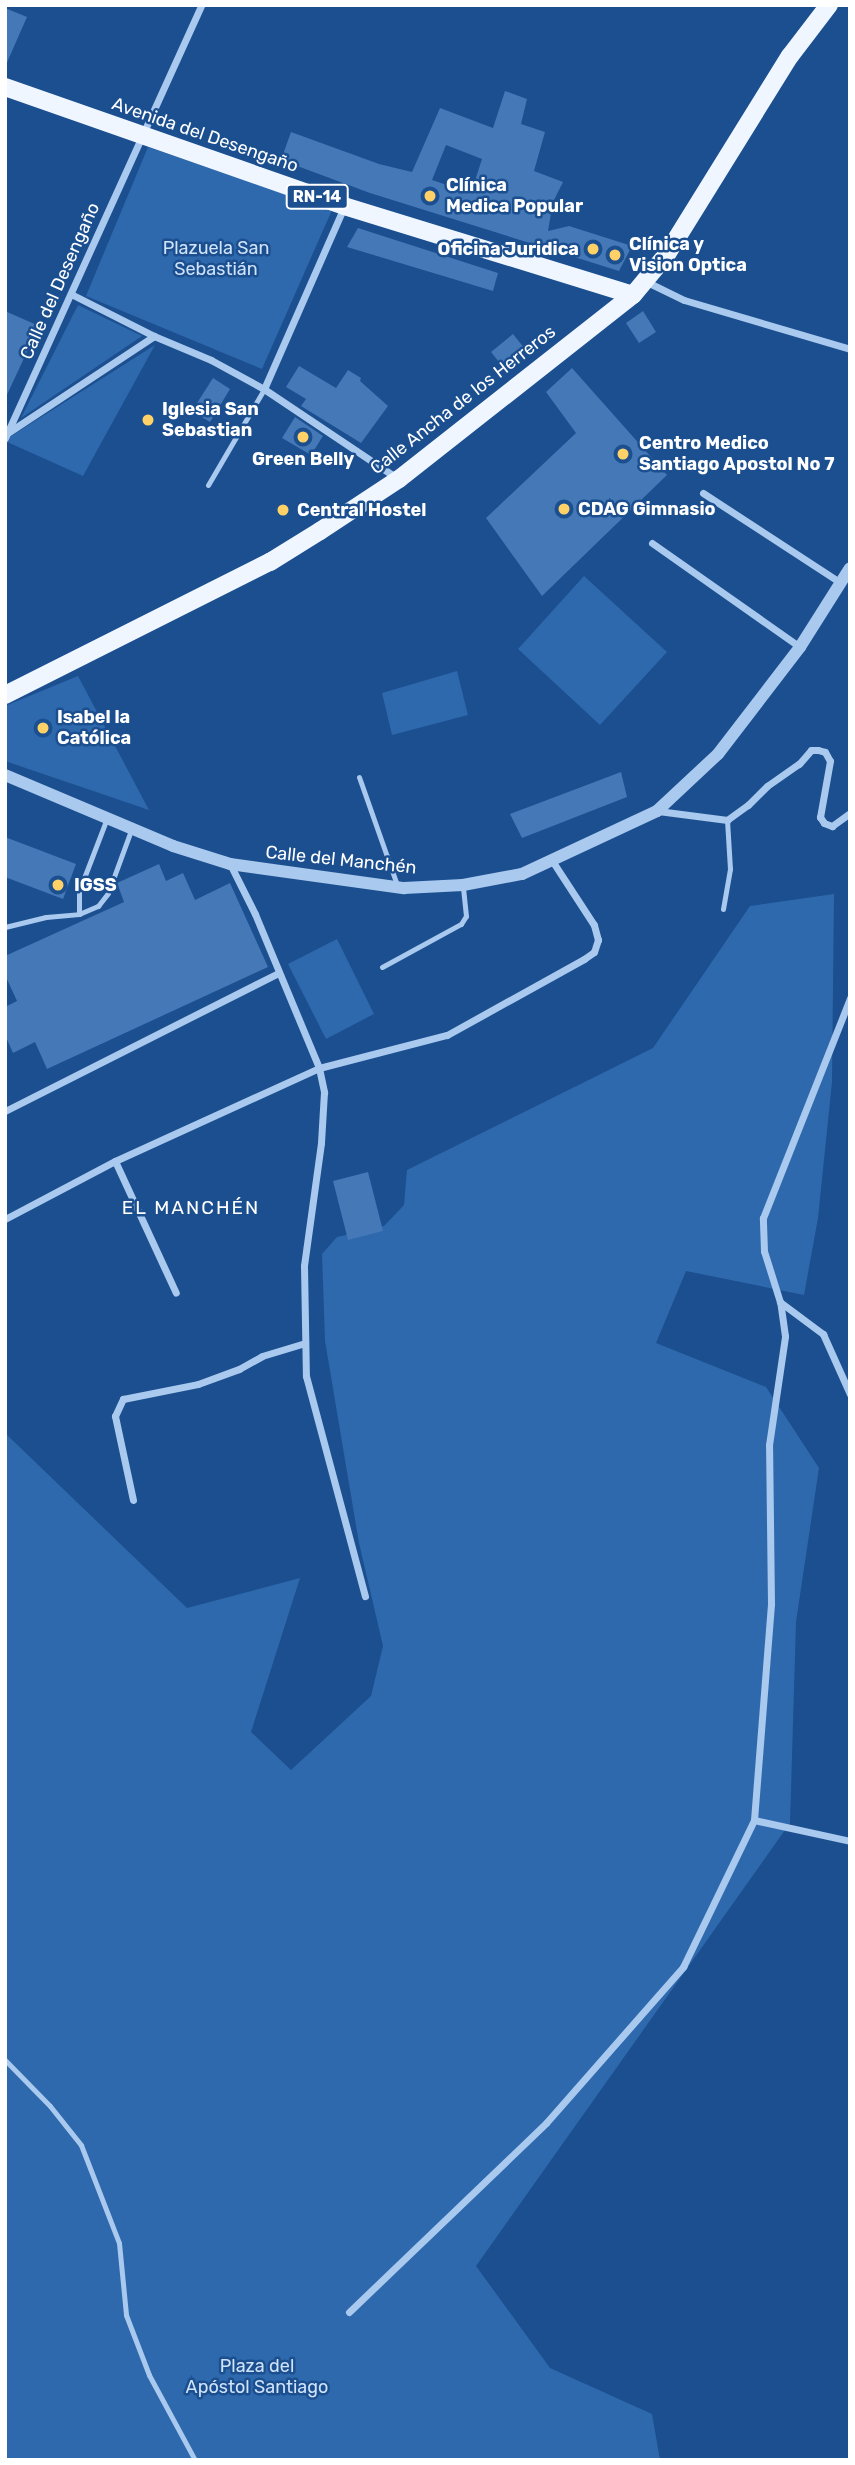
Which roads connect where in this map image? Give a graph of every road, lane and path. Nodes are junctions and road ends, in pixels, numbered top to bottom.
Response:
1 (201, 5) edge
2 (829, 5) edge
3 (5, 87) edge
4 (142, 135) junction
5 (344, 206) junction
6 (639, 288) junction
7 (73, 295) junction
8 (154, 336) junction
9 (850, 349) edge
10 (264, 389) junction
11 (6, 434) edge
12 (399, 479) junction
13 (208, 485) dead end
14 (703, 493) dead end
15 (652, 543) dead end
16 (850, 568) edge
17 (841, 583) junction
18 (800, 647) junction
19 (5, 695) edge
20 (5, 775) edge
21 (359, 777) dead end
22 (657, 811) junction
23 (850, 813) edge
24 (107, 818) junction
25 (727, 820) junction
26 (132, 828) junction
27 (553, 862) junction
28 (230, 864) junction
29 (463, 885) junction
30 (398, 888) junction
31 (723, 909) dead end
32 (79, 914) junction
33 (5, 928) edge
34 (382, 967) dead end
35 (278, 973) junction
36 (850, 998) edge
37 (319, 1068) junction
38 (5, 1111) edge
39 (115, 1161) junction
40 (5, 1219) edge
41 (176, 1293) dead end
42 (780, 1302) junction
43 (304, 1343) junction
44 (850, 1394) edge
45 (133, 1500) dead end
46 (365, 1596) dead end
47 (754, 1820) junction
48 (850, 1841) edge
49 (5, 2060) edge
50 (349, 2312) dead end
51 (195, 2460) edge

1 - 4 street, Calle del Desengaño
2 - 6 main road, Calle Ancha de los Herreros
3 - 4 main road, Avenida del Desengaño / RN-14
4 - 5 main road, Avenida del Desengaño / RN-14
4 - 7 street, Calle del Desengaño
5 - 6 main road, Avenida del Desengaño / RN-14
5 - 10 street
6 - 9 street
6 - 12 main road, Calle Ancha de los Herreros
7 - 8 street
7 - 11 street, Calle del Desengaño
8 - 10 street
8 - 11 street
10 - 12 street
10 - 13 lane
12 - 19 main road, Calle Ancha de los Herreros
14 - 17 street
15 - 18 street
16 - 17 street, Calle del Manchén
17 - 18 street, Calle del Manchén
18 - 22 street, Calle del Manchén
20 - 24 street, Calle del Manchén
21 - 30 lane
22 - 25 street
22 - 27 street, Calle del Manchén
23 - 25 street
24 - 26 street, Calle del Manchén
24 - 32 lane
25 - 31 lane
26 - 28 street, Calle del Manchén
26 - 32 lane
27 - 29 street, Calle del Manchén
27 - 37 street
28 - 30 street, Calle del Manchén
28 - 35 street
29 - 30 street, Calle del Manchén
29 - 34 lane
32 - 33 lane
35 - 37 street
35 - 38 street
36 - 42 street
37 - 39 street
37 - 43 street
39 - 40 street
39 - 41 street
42 - 44 street
42 - 47 street
43 - 45 street
43 - 46 street
47 - 48 street
47 - 50 street
49 - 51 lane

